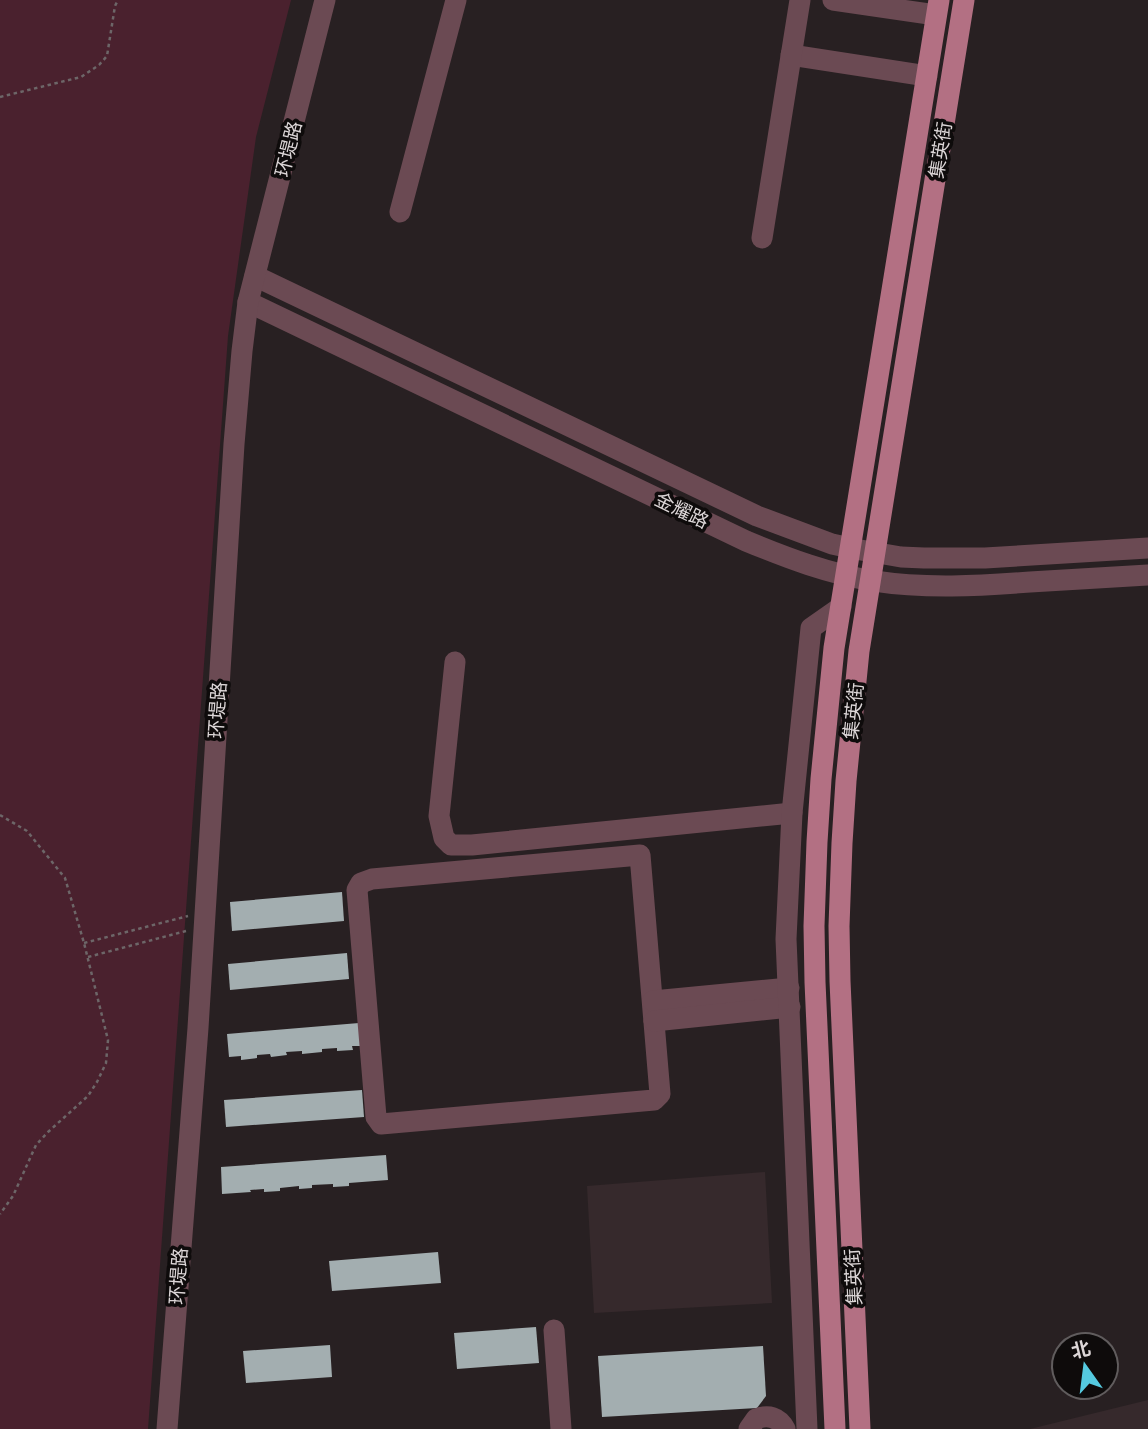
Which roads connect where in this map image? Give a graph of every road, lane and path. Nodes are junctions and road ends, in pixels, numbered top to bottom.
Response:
1 (118, 0) edge
2 (325, 0) edge
3 (456, 0) edge
4 (800, 0) edge
5 (833, 0) edge
6 (964, 0) edge
7 (937, 8) edge
8 (791, 55) junction
9 (927, 76) junction
10 (0, 97) edge
11 (400, 212) dead end
12 (762, 238) dead end
13 (255, 276) junction
14 (248, 302) junction
15 (850, 548) junction
16 (1148, 548) edge
17 (875, 553) junction
18 (846, 575) junction
19 (1148, 575) edge
20 (870, 580) junction
21 (841, 607) junction
22 (455, 662) dead end
23 (792, 813) junction
24 (0, 815) edge
25 (204, 919) junction
26 (84, 943) junction
27 (88, 957) junction
28 (789, 998) junction
29 (653, 1011) junction
30 (0, 1214) edge
31 (554, 1330) dead end
32 (167, 1429) edge
33 (561, 1429) edge
34 (749, 1429) edge
35 (785, 1429) edge
36 (807, 1429) edge
37 (835, 1429) edge
38 (860, 1429) edge

1 - 10 path
2 - 13 street, 环堤路
3 - 11 street
4 - 8 street
5 - 7 street
6 - 17 main road, 集英街
7 - 9 main road, 集英街
8 - 9 street
8 - 12 street
9 - 15 main road, 集英街
13 - 14 street, 环堤路
13 - 15 street, 金耀路
14 - 18 street, 金耀路
14 - 25 street, 环堤路
15 - 17 street, 金耀路
15 - 18 main road, 集英街
16 - 17 street, 金耀路
17 - 20 main road, 集英街
18 - 20 street, 金耀路
18 - 21 main road, 集英街
19 - 20 street, 金耀路
20 - 38 main road, 集英街
21 - 23 street
21 - 37 main road, 集英街
22 - 23 street
23 - 28 street
24 - 26 path
25 - 26 path
25 - 27 path
25 - 32 street, 环堤路
26 - 27 path
27 - 30 path
28 - 29 street
28 - 36 street
29 - 29 street
31 - 33 street
34 - 35 street

